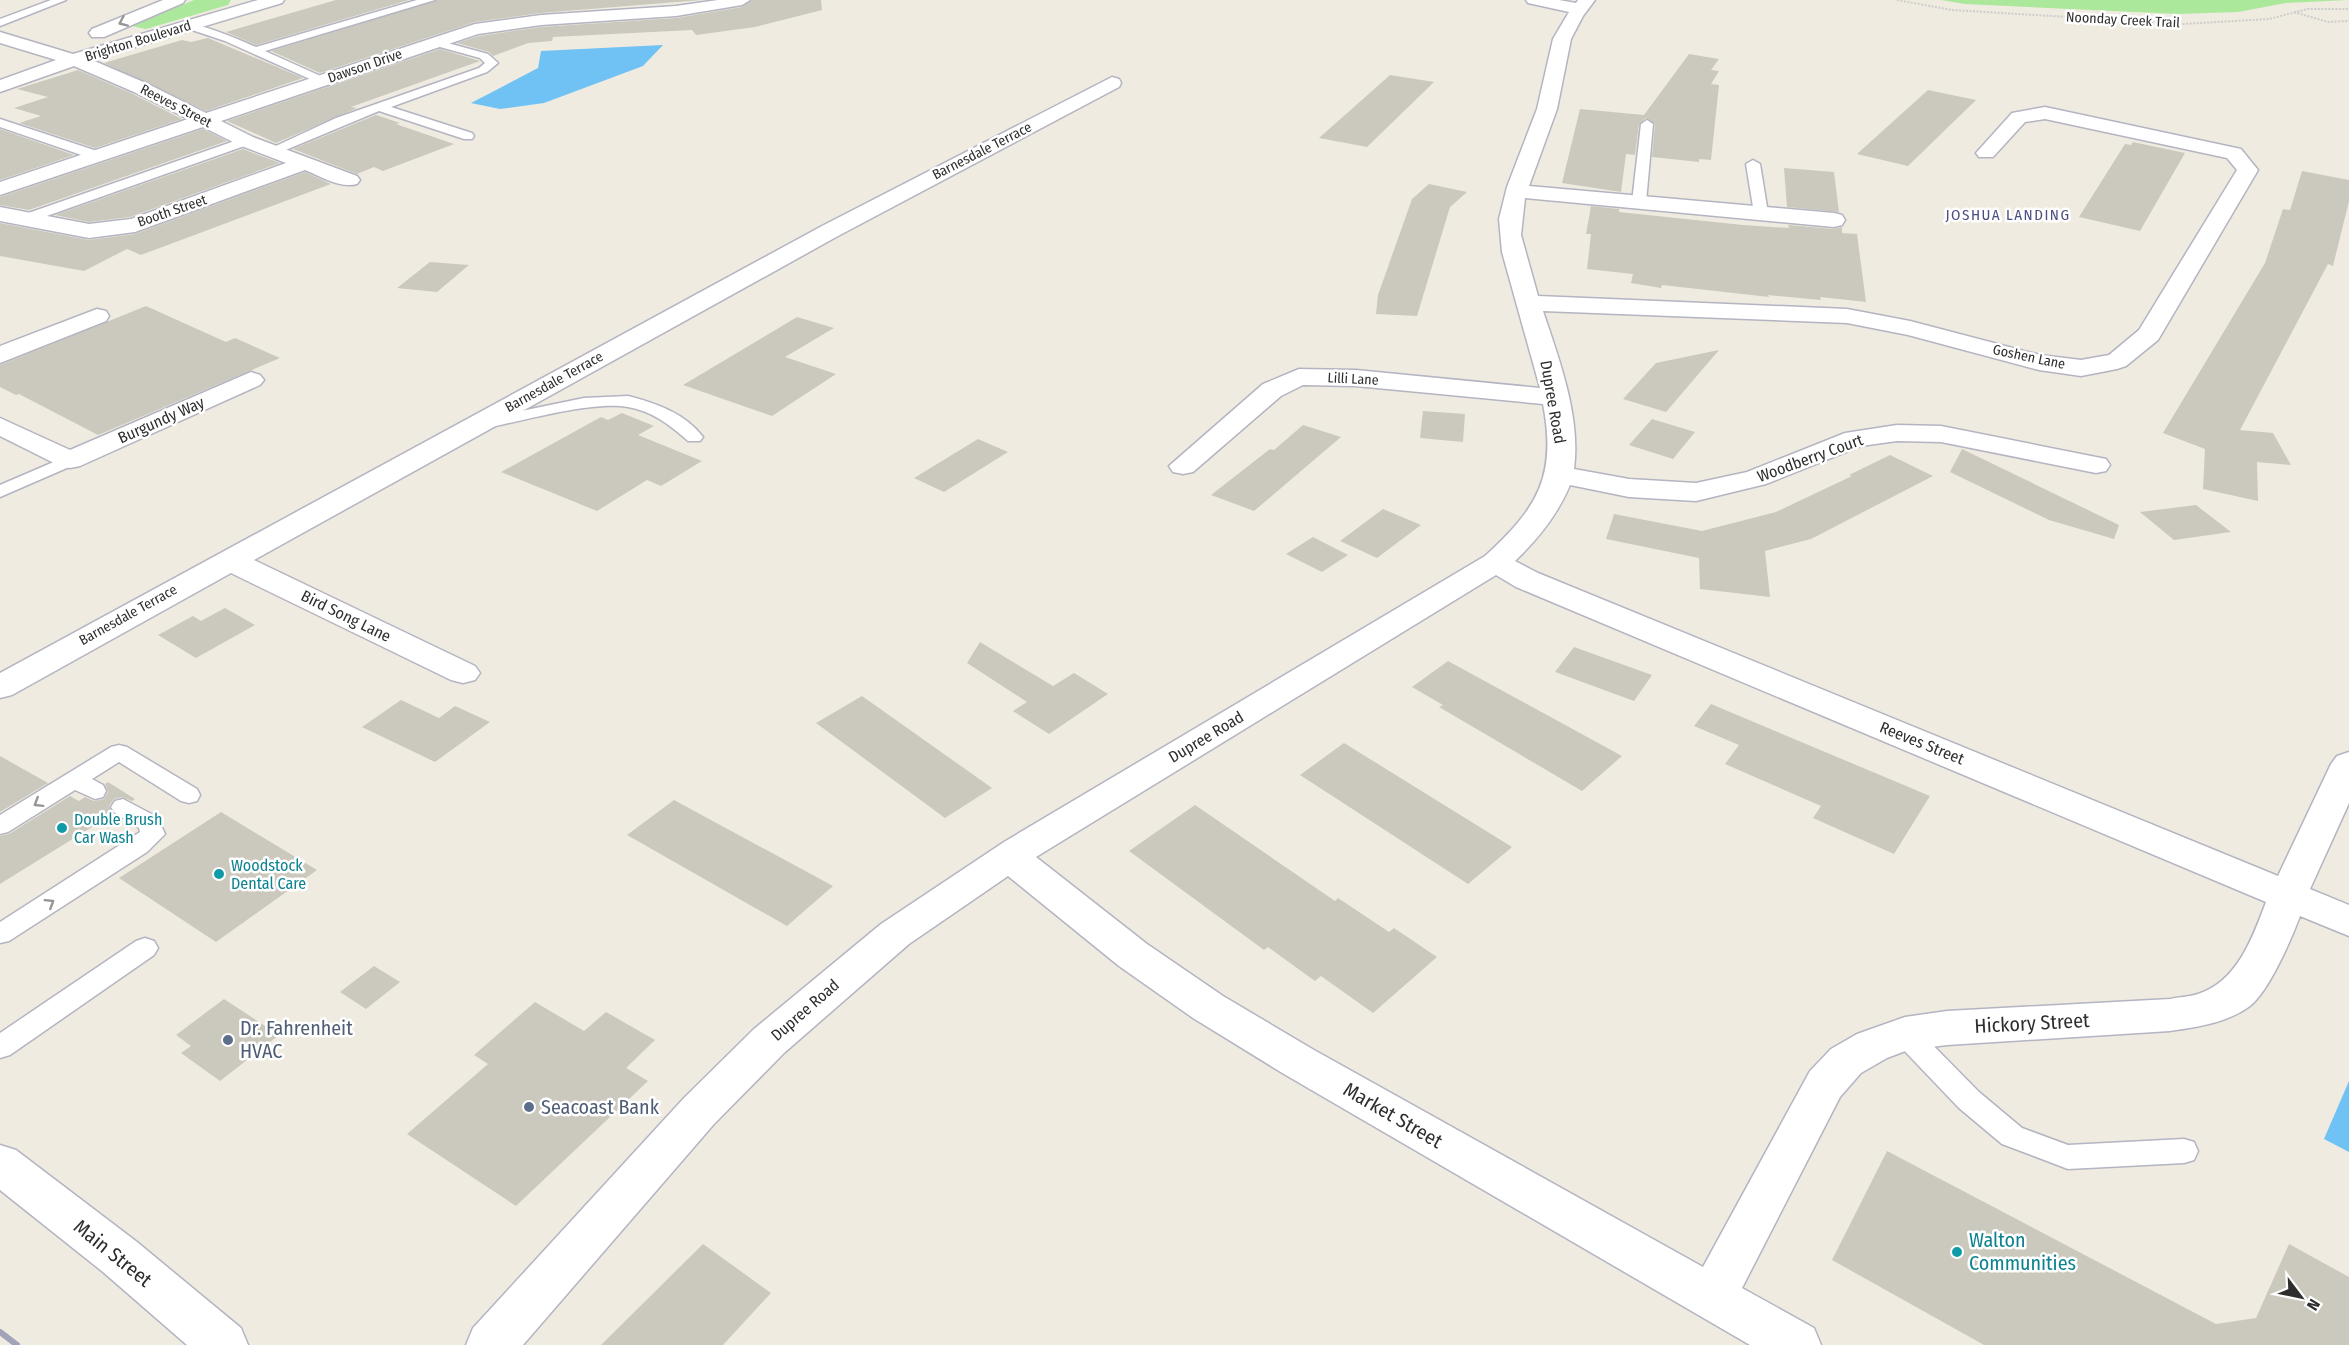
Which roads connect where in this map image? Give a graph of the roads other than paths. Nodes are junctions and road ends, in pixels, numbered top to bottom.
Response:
1 (61, 0) edge
2 (177, 0) edge
3 (276, 0) edge
4 (430, 0) edge
5 (742, 0) edge
6 (1534, 0) edge
7 (1583, 4) edge
8 (0, 23) edge
9 (185, 26) junction
10 (0, 37) edge
11 (434, 42) junction
12 (257, 50) junction
13 (48, 51) junction
14 (18, 60) dead end
15 (75, 60) junction
16 (321, 80) junction
17 (1112, 83) dead end
18 (0, 86) edge
19 (378, 107) junction
20 (205, 120) junction
21 (2, 124) edge
22 (1647, 124) dead end
23 (468, 136) dead end
24 (246, 141) junction
25 (271, 151) junction
26 (1986, 153) dead end
27 (98, 156) junction
28 (305, 163) junction
29 (1753, 164) dead end
30 (350, 180) dead end
31 (0, 189) edge
32 (1517, 191) junction
33 (1639, 202) junction
34 (1761, 213) junction
35 (0, 214) edge
36 (22, 219) junction
37 (1834, 220) dead end
38 (1529, 303) junction
39 (97, 316) dead end
40 (0, 355) edge
41 (251, 380) dead end
42 (1554, 397) junction
43 (0, 426) edge
44 (473, 426) junction
45 (694, 437) dead end
46 (70, 460) junction
47 (2096, 465) dead end
48 (1183, 466) dead end
49 (1559, 474) junction
50 (0, 492) edge
51 (230, 560) junction
52 (1496, 562) junction
53 (463, 673) dead end
54 (0, 687) edge
55 (2349, 764) edge
56 (75, 779) junction
57 (96, 790) dead end
58 (189, 795) dead end
59 (123, 807) dead end
60 (0, 826) edge
61 (1009, 856) junction
62 (2288, 895) junction
63 (2349, 921) edge
64 (0, 934) edge
65 (145, 948) dead end
66 (1905, 1034) junction
67 (5, 1036) edge
68 (2184, 1151) dead end
69 (0, 1164) edge
70 (1712, 1297) junction
71 (223, 1345) edge
72 (491, 1345) edge
73 (1796, 1345) edge

1 - 8 lane
2 -> 13 street
3 - 9 street, Brighton Boulevard
4 - 12 lane
5 - 11 street, Dawson Drive
6 - 7 street
7 - 32 street, Dupree Road
9 - 12 lane
9 - 15 street, Brighton Boulevard
10 - 13 street, Reeves Street
11 - 16 street, Dawson Drive
11 - 19 lane
12 - 16 lane
13 - 14 street
13 - 15 street, Reeves Street
15 - 18 street, Brighton Boulevard
15 - 20 street, Reeves Street
16 - 20 street, Dawson Drive
17 - 44 street, Barnesdale Terrace
19 - 23 lane
19 - 25 lane
20 - 24 street, Reeves Street
20 - 27 street, Dawson Drive
21 - 27 lane
22 - 33 lane
24 - 25 street, Reeves Street
24 - 36 lane
25 - 28 street, Reeves Street
26 - 38 street, Goshen Lane
27 - 31 street, Dawson Drive
28 - 30 street, Reeves Street
28 - 36 street, Booth Street
29 - 34 lane
32 - 33 street
32 - 38 street, Dupree Road
33 - 34 street
34 - 37 street
35 - 36 street, Booth Street
38 - 42 street, Dupree Road
39 - 40 street
41 - 46 street, Burgundy Way
42 - 48 street, Lilli Lane
42 - 49 street, Dupree Road
43 - 46 street
44 - 45 lane
44 - 51 street, Barnesdale Terrace
46 - 50 lane
47 - 49 street, Woodberry Court
49 - 52 street, Dupree Road
51 - 53 street, Bird Song Lane
51 - 54 street, Barnesdale Terrace
52 - 61 street, Dupree Road
52 - 62 street, Reeves Street
55 - 62 street, Hickory Street
56 - 57 lane
56 - 58 lane
56 -> 60 lane
64 -> 59 lane
61 - 70 street, Market Street
61 - 72 street, Dupree Road
62 - 63 street, Reeves Street
62 - 66 street, Hickory Street
65 - 67 lane
66 - 68 lane
66 - 70 street, Hickory Street
69 - 71 street, Main Street
70 - 73 street, Market Street

